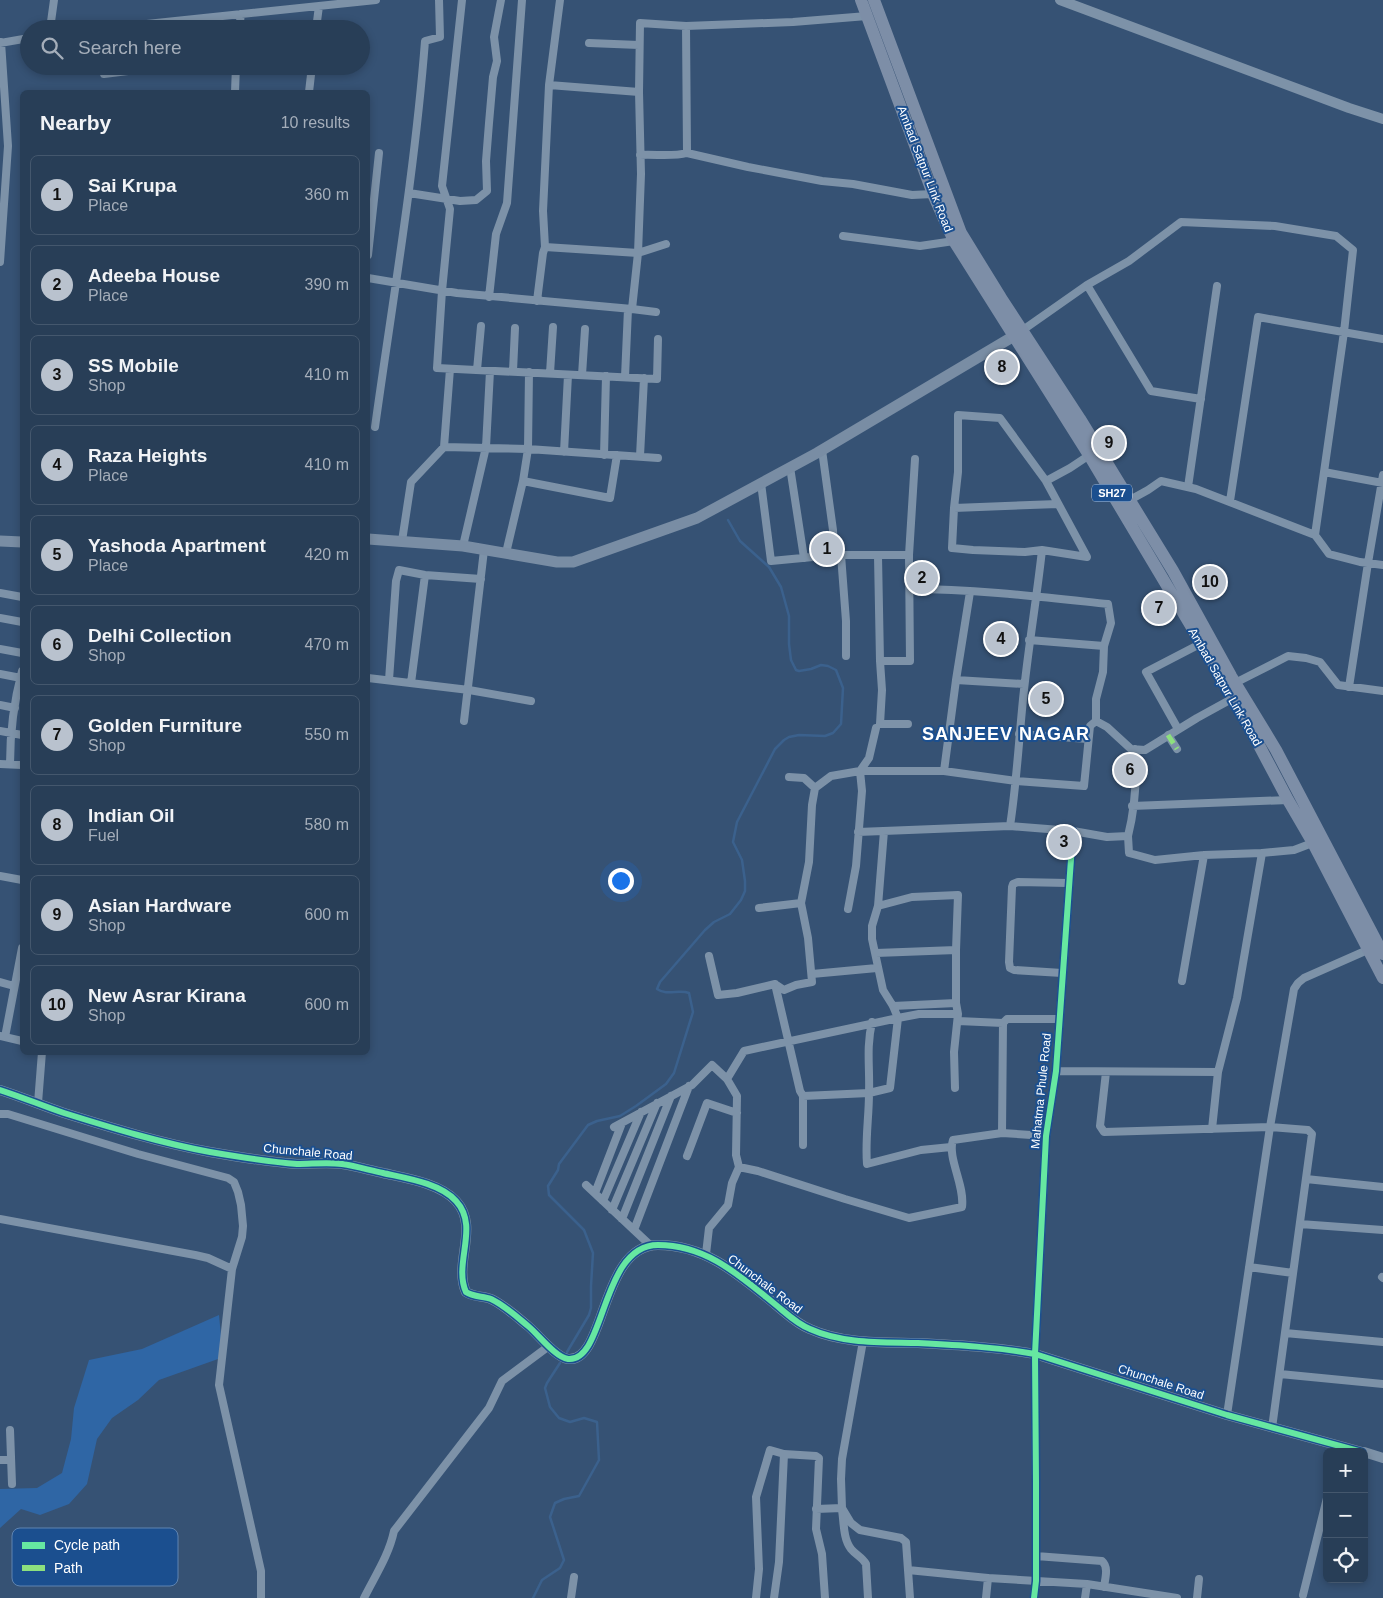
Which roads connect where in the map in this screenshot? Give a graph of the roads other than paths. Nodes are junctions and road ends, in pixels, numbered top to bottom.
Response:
1 (54, 0) edge
2 (376, 0) edge
3 (440, 0) edge
4 (462, 0) edge
5 (501, 0) edge
6 (522, 0) edge
7 (560, 0) edge
8 (861, 0) edge
9 (874, 0) edge
10 (1060, 0) edge
11 (319, 6) junction
12 (241, 14) junction
13 (867, 16) junction
14 (51, 20) edge
15 (184, 20) edge
16 (241, 20) edge
17 (317, 20) edge
18 (686, 26) junction
19 (20, 40) edge
20 (0, 43) edge
21 (589, 44) dead end
22 (639, 45) junction
23 (236, 75) edge
24 (311, 75) edge
25 (549, 85) junction
26 (235, 90) edge
27 (309, 90) edge
28 (639, 92) junction
29 (1383, 119) edge
30 (379, 153) dead end
31 (687, 153) junction
32 (640, 155) junction
33 (409, 193) junction
34 (933, 194) junction
35 (446, 199) junction
36 (370, 236) edge
37 (843, 236) dead end
38 (954, 241) junction
39 (666, 244) dead end
40 (545, 247) junction
41 (638, 253) junction
42 (0, 262) edge
43 (370, 278) edge
44 (395, 282) junction
45 (1087, 285) junction
46 (1218, 286) dead end
47 (442, 291) junction
48 (489, 297) junction
49 (537, 301) junction
50 (630, 309) junction
51 (656, 312) dead end
52 (481, 326) dead end
53 (553, 327) dead end
54 (515, 328) dead end
55 (585, 329) dead end
56 (1344, 332) junction
57 (1018, 333) junction
58 (658, 339) dead end
59 (1383, 340) edge
60 (450, 369) junction
61 (477, 370) junction
62 (490, 371) junction
63 (513, 371) junction
64 (529, 372) junction
65 (550, 373) junction
66 (568, 375) junction
67 (582, 375) junction
68 (606, 376) junction
69 (625, 377) junction
70 (644, 378) junction
71 (1201, 399) junction
72 (375, 427) dead end
73 (444, 447) junction
74 (486, 448) junction
75 (528, 449) junction
76 (822, 450) junction
77 (564, 452) junction
78 (1094, 453) junction
79 (604, 454) junction
80 (617, 455) junction
81 (640, 456) junction
82 (658, 458) dead end
83 (914, 459) dead end
84 (790, 467) junction
85 (1324, 472) junction
86 (1383, 480) edge
87 (523, 481) junction
88 (1046, 482) junction
89 (761, 483) junction
90 (1188, 487) junction
91 (1230, 501) junction
92 (1124, 502) junction
93 (1058, 504) junction
94 (954, 508) junction
95 (1315, 535) junction
96 (370, 539) edge
97 (402, 541) junction
98 (0, 542) edge
99 (20, 542) edge
100 (463, 546) junction
101 (484, 550) junction
102 (1042, 550) junction
103 (506, 554) junction
104 (838, 555) junction
105 (909, 555) junction
106 (878, 556) junction
107 (804, 558) junction
108 (1368, 563) junction
109 (1383, 565) edge
110 (425, 575) junction
111 (481, 579) junction
112 (910, 589) junction
113 (970, 592) junction
114 (0, 593) edge
115 (1037, 596) junction
116 (20, 597) edge
117 (0, 618) edge
118 (20, 622) edge
119 (1029, 640) junction
120 (1200, 644) junction
121 (1104, 646) junction
122 (0, 648) edge
123 (20, 653) edge
124 (846, 656) dead end
125 (880, 661) junction
126 (0, 674) edge
127 (20, 674) edge
128 (370, 678) edge
129 (389, 680) junction
130 (956, 680) junction
131 (412, 683) junction
132 (20, 684) edge
133 (1024, 684) junction
134 (1350, 687) junction
135 (468, 690) junction
136 (1383, 691) edge
137 (1237, 692) junction
138 (531, 701) dead end
139 (0, 705) edge
140 (15, 708) junction
141 (464, 721) dead end
142 (1096, 721) junction
143 (908, 724) dead end
144 (876, 728) dead end
145 (1178, 729) junction
146 (0, 731) edge
147 (12, 733) junction
148 (1019, 734) junction
149 (20, 735) edge
150 (1168, 735) junction
151 (1088, 739) junction
152 (1135, 749) junction
153 (1177, 749) dead end
154 (0, 764) edge
155 (10, 764) junction
156 (20, 765) edge
157 (860, 772) junction
158 (944, 772) junction
159 (788, 777) dead end
160 (1016, 781) junction
161 (815, 788) junction
162 (1288, 800) junction
163 (1132, 806) junction
164 (1010, 826) junction
165 (884, 831) junction
166 (1073, 831) junction
167 (858, 832) junction
168 (1128, 836) junction
169 (1318, 840) junction
170 (1262, 854) junction
171 (1204, 855) junction
172 (0, 876) edge
173 (20, 880) edge
174 (1068, 883) junction
175 (801, 903) junction
176 (878, 906) junction
177 (759, 908) dead end
178 (848, 909) dead end
179 (1378, 947) edge
180 (956, 950) junction
181 (876, 953) junction
182 (709, 956) dead end
183 (20, 958) edge
184 (878, 968) junction
185 (1062, 972) junction
186 (812, 974) junction
187 (1383, 978) edge
188 (1182, 981) dead end
189 (0, 982) edge
190 (775, 984) junction
191 (14, 986) junction
192 (956, 1003) junction
193 (893, 1006) junction
194 (958, 1017) junction
195 (898, 1018) junction
196 (1059, 1019) junction
197 (872, 1022) junction
198 (1003, 1022) junction
199 (2, 1037) edge
200 (20, 1041) edge
201 (787, 1041) junction
202 (42, 1055) edge
203 (1056, 1071) junction
204 (1106, 1072) junction
205 (1218, 1072) junction
206 (727, 1078) junction
207 (689, 1086) junction
208 (955, 1088) dead end
209 (0, 1090) edge
210 (869, 1093) junction
211 (671, 1096) junction
212 (803, 1096) junction
213 (657, 1103) junction
214 (38, 1104) junction
215 (641, 1112) junction
216 (737, 1113) junction
217 (0, 1114) edge
218 (622, 1122) junction
219 (614, 1127) dead end
220 (1270, 1127) junction
221 (1212, 1129) junction
222 (1002, 1133) junction
223 (1046, 1136) junction
224 (803, 1145) dead end
225 (951, 1147) junction
226 (687, 1156) dead end
227 (739, 1167) junction
228 (1306, 1179) junction
229 (586, 1185) dead end
230 (1383, 1187) edge
231 (595, 1193) junction
232 (603, 1201) junction
233 (612, 1210) junction
234 (0, 1219) edge
235 (622, 1219) junction
236 (1300, 1224) junction
237 (634, 1230) junction
238 (1383, 1230) edge
239 (650, 1246) junction
240 (706, 1254) junction
241 (1249, 1266) junction
242 (232, 1269) junction
243 (1293, 1273) junction
244 (1285, 1333) junction
245 (863, 1342) junction
246 (1383, 1342) edge
247 (549, 1346) junction
248 (1034, 1354) junction
249 (1280, 1374) junction
250 (1383, 1384) edge
251 (1227, 1415) junction
252 (1272, 1428) junction
253 (10, 1430) dead end
254 (1336, 1448) edge
255 (784, 1454) junction
256 (1368, 1454) edge
257 (1383, 1458) edge
258 (0, 1460) edge
259 (11, 1460) junction
260 (12, 1484) dead end
261 (842, 1508) junction
262 (816, 1509) junction
263 (1323, 1514) edge
264 (1036, 1556) junction
265 (908, 1570) junction
266 (574, 1577) dead end
267 (988, 1578) junction
268 (1199, 1579) dead end
269 (1036, 1580) junction
270 (1087, 1584) junction
271 (1104, 1587) junction
272 (1303, 1595) dead end
273 (1155, 1596) edge
274 (261, 1598) edge
275 (364, 1598) edge
276 (571, 1598) edge
277 (756, 1598) edge
278 (774, 1598) edge
279 (825, 1598) edge
280 (868, 1598) edge
281 (910, 1598) edge
282 (986, 1598) edge
283 (1034, 1598) edge
284 (1085, 1598) edge
285 (1177, 1598) edge
286 (1197, 1598) edge

1 - 14 street
2 - 11 street
3 - 33 street
4 - 35 street
5 - 35 street
6 - 48 street
7 - 25 street
8 - 13 main road, Ambad Satpur Link Road / SH27
9 - 57 main road, Ambad Satpur Link Road
10 - 29 street
11 - 12 street
11 - 17 street
12 - 15 street
12 - 16 street
13 - 18 street
13 - 34 main road, Ambad Satpur Link Road / SH27
18 - 22 street
18 - 31 street
19 - 20 street
20 - 42 street
21 - 22 street
22 - 28 street
23 - 26 street
24 - 27 street
25 - 28 street
25 - 40 street
28 - 32 street
30 - 36 street
31 - 32 street
31 - 34 street
32 - 41 street
33 - 35 street
33 - 44 street
34 - 38 main road, Ambad Satpur Link Road / SH27
35 - 47 street
37 - 38 street
38 - 57 main road, Ambad Satpur Link Road / SH27
39 - 41 street
40 - 41 street
40 - 49 street
41 - 50 street
43 - 44 street
44 - 47 street
44 - 72 street
45 - 56 street
45 - 57 street
45 - 71 street
46 - 71 street
47 - 48 street
47 - 60 street
48 - 49 street
49 - 50 street
50 - 51 street
50 - 69 street
52 - 61 street
53 - 65 street
54 - 63 street
55 - 67 street
56 - 59 street
56 - 85 street
56 - 91 street
57 - 76 main road
57 - 78 main road, Ambad Satpur Link Road / SH27
58 - 70 street
60 - 61 street
60 - 73 street
61 - 62 street
62 - 63 street
62 - 74 street
63 - 64 street
64 - 65 street
64 - 75 street
65 - 66 street
66 - 67 street
66 - 77 street
67 - 68 street
68 - 69 street
68 - 79 street
69 - 70 street
70 - 81 street
71 - 90 street
73 - 74 street
73 - 97 street
74 - 75 street
74 - 100 street
75 - 77 street
75 - 87 street
76 - 84 main road
76 - 104 street
77 - 79 street
78 - 88 street
78 - 92 main road, Ambad Satpur Link Road / SH27
79 - 80 street
80 - 81 street
80 - 87 street
81 - 82 street
83 - 105 street
84 - 89 main road
84 - 107 street
85 - 86 street
85 - 95 street
86 - 108 street
87 - 103 street
88 - 93 street
88 - 94 street
89 - 103 main road
89 - 107 street
90 - 91 street
90 - 92 street
91 - 95 street
92 - 120 main road, Ambad Satpur Link Road / SH27
92 - 137 main road, Ambad Satpur Link Road
93 - 94 street
93 - 102 street
94 - 102 street
95 - 108 street
96 - 97 main road
97 - 100 main road
98 - 99 main road
100 - 101 main road
101 - 103 main road
101 - 111 street
102 - 115 street
104 - 106 street
104 - 107 street
104 - 124 street
105 - 106 street
105 - 112 street
106 - 125 street
108 - 109 street
108 - 134 street
110 - 111 street
110 - 129 street
110 - 131 street
111 - 135 street
112 - 113 street
112 - 125 street
113 - 115 street
113 - 130 street
114 - 116 street
115 - 119 street
115 - 121 street
117 - 118 street
119 - 121 street
119 - 133 street
120 - 137 main road, Ambad Satpur Link Road / SH27
120 - 145 street
121 - 142 street
122 - 123 street
125 - 143 street
126 - 127 street
128 - 129 street
129 - 131 street
130 - 133 street
130 - 158 street
131 - 135 street
132 - 140 street
133 - 148 street
134 - 136 street
134 - 137 street
135 - 138 street
135 - 141 street
137 - 145 street
137 - 162 main road, Ambad Satpur Link Road / SH27
137 - 169 main road, Ambad Satpur Link Road
139 - 140 street
140 - 147 street
142 - 151 street
142 - 152 street
144 - 157 street
145 - 150 street
146 - 147 street
147 - 149 street
147 - 155 street
148 - 151 street
148 - 160 street
150 - 152 street
150 - 153 street
151 - 160 street
152 - 163 street
154 - 155 street
155 - 156 street
157 - 158 street
157 - 161 street
157 - 167 street
158 - 160 street
159 - 161 street
160 - 164 street
161 - 175 street
162 - 163 street
162 - 169 main road, Ambad Satpur Link Road / SH27
163 - 168 street
164 - 165 street
164 - 166 street
165 - 167 street
165 - 176 street
166 - 168 street
166 - 174 street, Mahatma Phule Road
167 - 178 street
168 - 171 street
169 - 170 street
169 - 179 main road, Ambad Satpur Link Road / SH27
170 - 171 street
170 - 205 street
171 - 188 street
172 - 173 street
174 - 185 street, Mahatma Phule Road
174 - 185 street
175 - 177 street
175 - 186 street
176 - 180 street
176 - 181 street
179 - 187 main road, Ambad Satpur Link Road / SH27
179 - 220 street
180 - 181 street
180 - 192 street
181 - 184 street
182 - 190 street
183 - 191 street
184 - 186 street
184 - 193 street
185 - 196 street, Mahatma Phule Road
186 - 190 street
189 - 191 street
190 - 201 street
191 - 199 street
192 - 193 street
192 - 194 street
193 - 195 street
194 - 195 street
194 - 198 street
194 - 208 street
195 - 197 street
195 - 210 street
196 - 198 street
196 - 203 street, Mahatma Phule Road
197 - 201 street
197 - 210 street
198 - 222 street
199 - 200 street
201 - 206 street
201 - 212 street
202 - 214 street
203 - 204 street
203 - 223 street, Mahatma Phule Road
204 - 205 street
204 - 221 street
205 - 221 street
206 - 207 street
206 - 216 street
207 - 211 street
207 - 237 street
209 - 214 street, Chunchale Road
210 - 212 street
210 - 225 street
211 - 213 street
211 - 235 street
212 - 224 street
213 - 215 street
213 - 233 street
214 - 247 street, Chunchale Road
215 - 218 street
215 - 232 street
216 - 226 street
216 - 227 street
217 - 242 street
218 - 219 street
218 - 231 street
220 - 221 street
220 - 228 street
220 - 241 street
222 - 223 street
222 - 225 street
223 - 248 street, Mahatma Phule Road
225 - 227 street
227 - 240 street
228 - 230 street
228 - 236 street
229 - 231 street
231 - 232 street
232 - 233 street
233 - 235 street
234 - 242 street
235 - 237 street
236 - 238 street
236 - 243 street
237 - 239 street
239 - 240 street, Chunchale Road
239 - 247 street, Chunchale Road
240 - 245 street, Chunchale Road
241 - 243 street
241 - 251 street
242 - 274 street
243 - 244 street
244 - 246 street
244 - 249 street
245 - 248 street, Chunchale Road
245 - 261 street
247 - 275 street
248 - 251 street, Chunchale Road
248 - 264 street, Mahatma Phule Road
249 - 250 street
249 - 252 street
251 - 252 street, Chunchale Road
252 - 254 street, Chunchale Road
253 - 259 street
255 - 262 street
255 - 277 street
255 - 278 street
256 - 257 street, Chunchale Road
258 - 259 street
259 - 260 street
261 - 262 street
261 - 265 street
261 - 280 street
262 - 279 street
263 - 272 street
264 - 269 street, Mahatma Phule Road
264 - 271 street
265 - 267 street
265 - 281 street
266 - 276 street
267 - 269 street
267 - 282 street
268 - 286 street
269 - 270 street
269 - 283 street, Mahatma Phule Road
270 - 271 street
270 - 284 street
271 - 273 street
273 - 285 street

